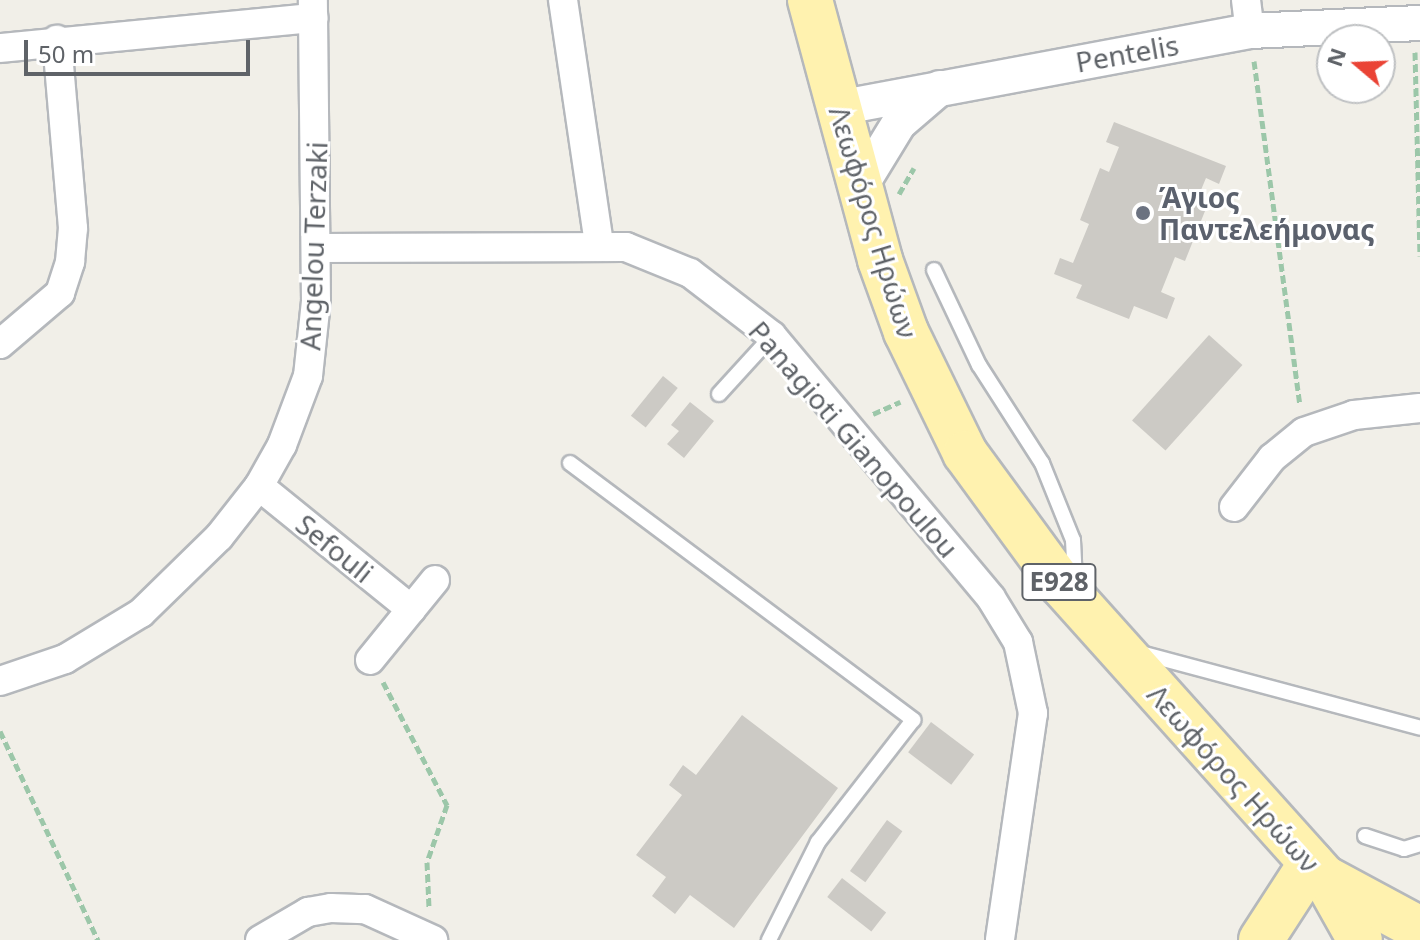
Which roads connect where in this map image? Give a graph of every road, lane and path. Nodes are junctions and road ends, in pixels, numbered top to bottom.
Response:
1 (563, 0) edge
2 (810, 0) edge
3 (313, 9) edge
4 (1248, 15) edge
5 (1417, 23) edge
6 (57, 40) junction
7 (0, 48) edge
8 (943, 85) junction
9 (838, 108) junction
10 (860, 187) junction
11 (599, 243) junction
12 (319, 248) junction
13 (1420, 256) edge
14 (934, 270) dead end
15 (772, 336) junction
16 (0, 344) edge
17 (719, 394) dead end
18 (1420, 408) edge
19 (1304, 432) junction
20 (570, 463) dead end
21 (259, 486) junction
22 (1234, 507) dead end
23 (435, 580) dead end
24 (1076, 602) junction
25 (411, 609) junction
26 (1117, 648) junction
27 (370, 660) joint
28 (0, 681) edge
29 (1420, 728) edge
30 (0, 731) edge
31 (1365, 836) dead end
32 (1420, 844) edge
33 (1318, 870) junction
34 (432, 928) edge
35 (1420, 932) edge
36 (98, 940) edge
37 (260, 940) edge
38 (769, 940) edge
39 (1000, 940) edge
40 (1261, 940) edge
41 (1360, 940) edge
42 (1409, 940) edge

1 - 11 street
2 - 9 main road, Λεωφόρος Ηρώων / E928
3 - 6 street
3 - 12 street, Angelou Terzaki
4 - 5 street, Pentelis
4 - 8 street, Pentelis
4 - 19 path
5 - 13 path
6 - 7 street
6 - 16 street
8 - 9 street, Pentelis
8 - 10 street
9 - 10 main road, Λεωφόρος Ηρώων / E928
10 - 24 main road, Λεωφόρος Ηρώων / E928
11 - 12 street, Panagioti Gianopoulou
11 - 15 street, Panagioti Gianopoulou
12 - 21 street, Angelou Terzaki
14 - 24 lane
15 - 17 lane
15 - 39 street, Panagioti Gianopoulou
18 - 19 street
19 - 22 street
20 - 38 lane
21 - 25 street, Sefouli
21 - 28 street, Angelou Terzaki
23 - 25 street
24 - 26 main road, Λεωφόρος Ηρώων / E928
25 - 27 street
26 - 29 lane
26 - 33 main road, Λεωφόρος Ηρώων / E928
27 - 34 path
30 - 36 path
31 - 32 lane
33 - 35 main road, Λεωφόρος Ηρώων / E928
33 - 40 main road
33 - 41 main road, Λεωφόρος Ηρώων / E928
34 - 37 street
35 - 42 main road, E928

